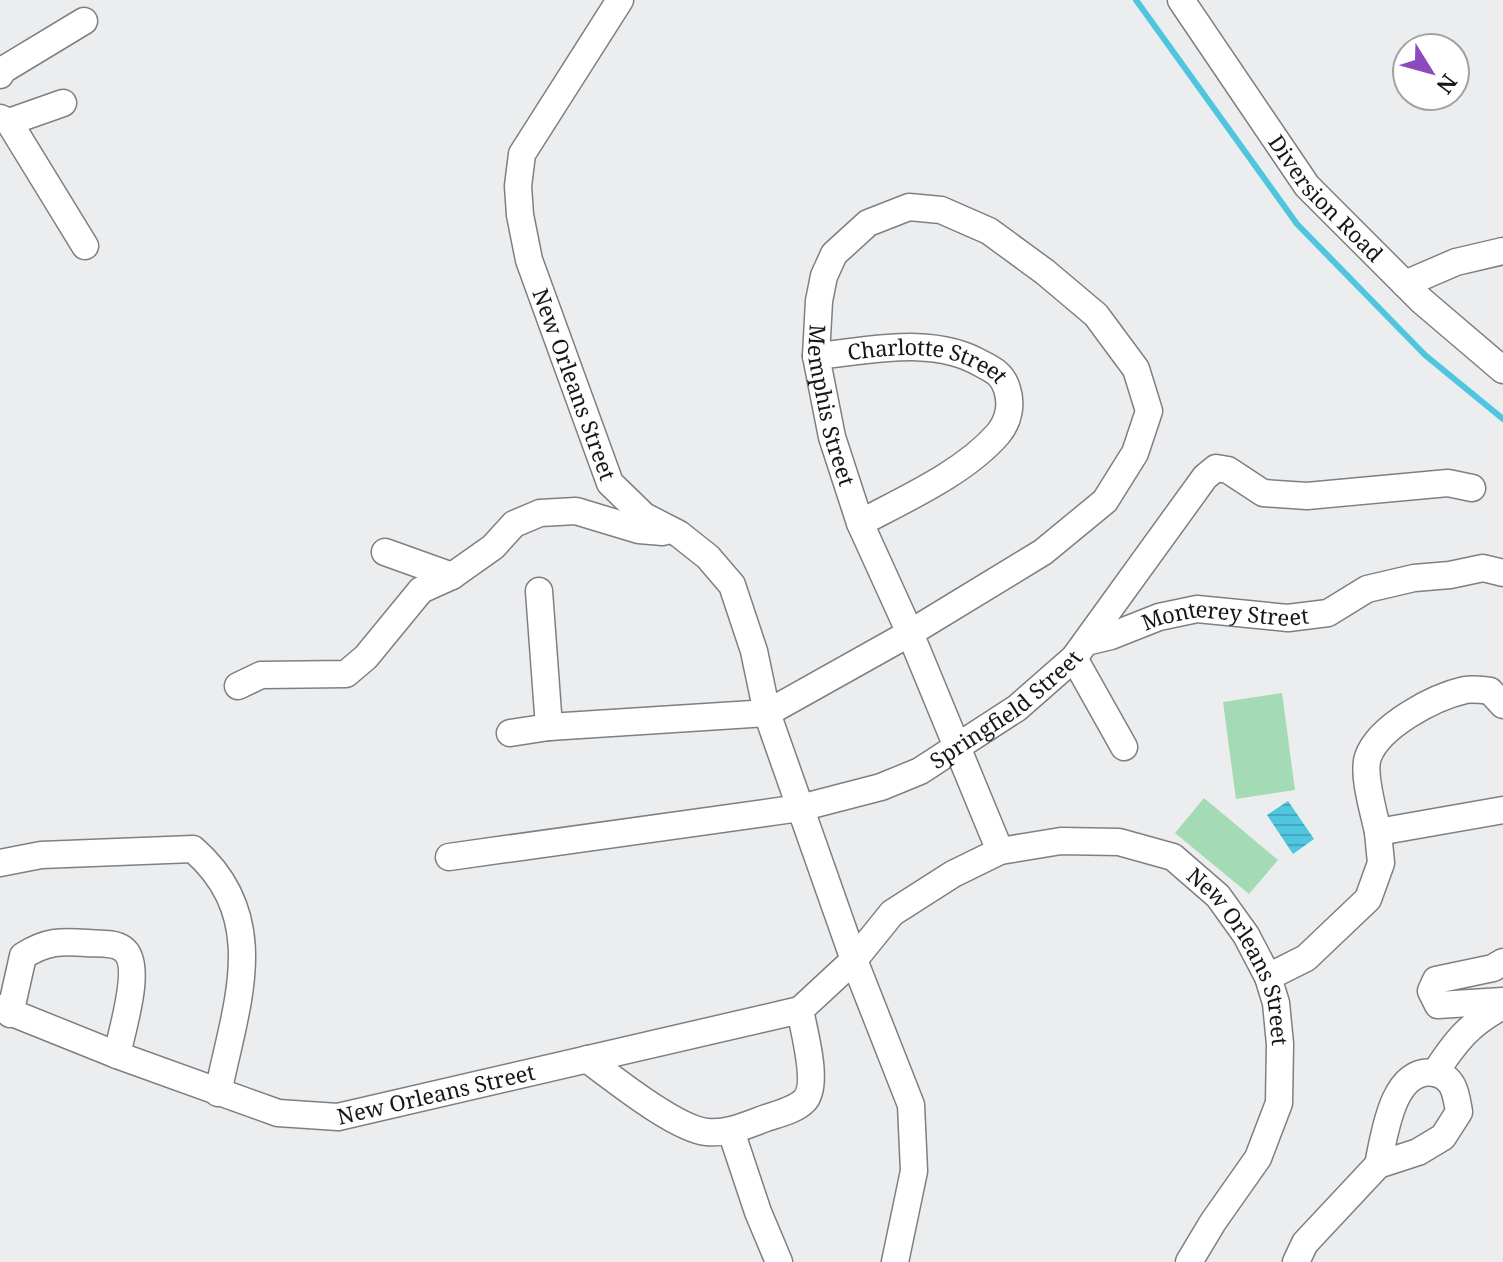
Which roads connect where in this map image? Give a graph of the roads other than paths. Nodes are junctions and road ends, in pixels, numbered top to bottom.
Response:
1 (620, 0) edge
2 (1181, 0) edge
3 (84, 21) dead end
4 (0, 75) edge
5 (63, 103) dead end
6 (5, 120) edge
7 (85, 246) dead end
8 (1503, 251) edge
9 (1405, 284) junction
10 (816, 356) junction
11 (1503, 370) edge
12 (1472, 488) dead end
13 (860, 523) junction
14 (679, 534) junction
15 (385, 552) dead end
16 (1503, 573) edge
17 (452, 576) junction
18 (539, 591) dead end
19 (910, 633) junction
20 (1080, 650) junction
21 (238, 686) dead end
22 (1503, 705) edge
23 (767, 713) junction
24 (549, 727) junction
25 (510, 733) dead end
26 (1124, 747) dead end
27 (957, 748) junction
28 (800, 808) junction
29 (1503, 810) edge
30 (1378, 832) junction
31 (1000, 851) junction
32 (449, 857) dead end
33 (0, 863) edge
34 (854, 960) junction
35 (1503, 962) edge
36 (1268, 977) junction
37 (1503, 1003) edge
38 (800, 1010) junction
39 (5, 1011) edge
40 (117, 1055) junction
41 (587, 1059) junction
42 (1435, 1073) junction
43 (218, 1093) junction
44 (731, 1131) junction
45 (1378, 1165) junction
46 (779, 1262) edge
47 (895, 1262) edge
48 (1189, 1262) edge
49 (1296, 1262) edge

1 - 14 street, New Orleans Street
2 - 9 street, Diversion Road
3 - 4 street
5 - 6 street
6 - 7 street
8 - 9 street
9 - 11 street, Diversion Road
10 - 13 street, Memphis Street
10 - 13 street, Charlotte Street
10 - 19 street, Memphis Street
12 - 20 street, Springfield Street
13 - 19 street, Memphis Street
14 - 17 street
14 - 23 street, New Orleans Street
15 - 17 street
16 - 20 street, Monterey Street
17 - 21 street
18 - 24 street
19 - 23 street, Memphis Street
19 - 27 street
20 - 26 street
20 - 27 street, Springfield Street
22 - 30 street
23 - 24 street, Memphis Street
23 - 28 street, New Orleans Street
24 - 25 street, Memphis Street
27 - 28 street, Springfield Street
27 - 31 street
28 - 32 street, Springfield Street
28 - 34 street, New Orleans Street
29 - 30 street
30 - 36 street
31 - 34 street, New Orleans Street
31 - 36 street, New Orleans Street
33 - 43 street
34 - 38 street, New Orleans Street
34 - 47 street, New Orleans Street
35 - 37 street
36 - 48 street, New Orleans Street
37 - 42 street
38 - 41 street, New Orleans Street
38 - 44 street
39 - 40 street, New Orleans Street
39 - 40 street
40 - 43 street, New Orleans Street
41 - 43 street, New Orleans Street
41 - 44 street
42 - 45 street
42 - 45 street
44 - 46 street
45 - 49 street

